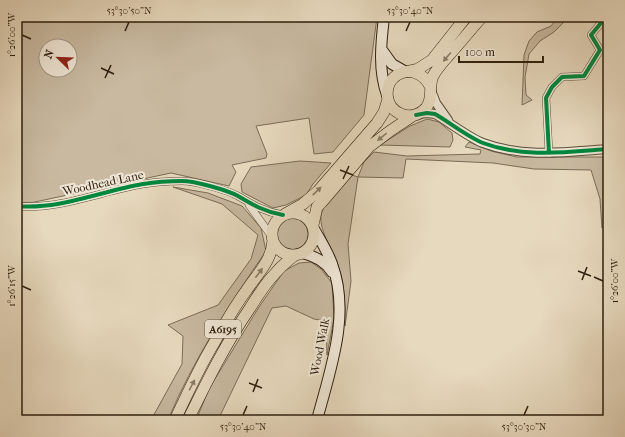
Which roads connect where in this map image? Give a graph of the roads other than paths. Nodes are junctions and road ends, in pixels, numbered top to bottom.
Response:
1 (384, 17) edge
2 (466, 17) edge
3 (482, 17) edge
4 (606, 17) edge
5 (382, 50) junction
6 (407, 72) junction
7 (430, 87) junction
8 (387, 97) junction
9 (415, 115) junction
10 (449, 122) junction
11 (608, 149) edge
12 (549, 154) junction
13 (247, 203) junction
14 (17, 206) edge
15 (284, 214) junction
16 (313, 227) junction
17 (272, 239) junction
18 (299, 254) junction
19 (336, 279) junction
20 (175, 420) edge
21 (188, 420) edge
22 (317, 420) edge

1 - 5 main road
2 - 6 highway
3 -> 7 highway, A6195
4 - 12 street
5 - 6 main road
5 - 8 main road
6 - 7 highway
6 - 8 highway
7 - 9 highway, A6195
7 - 10 street
8 - 9 highway
15 -> 8 highway
9 - 10 street
9 -> 16 highway, A6195
10 - 12 street
11 - 12 street
13 - 14 street, Woodhead Lane
13 - 15 street, Woodhead Lane
13 - 17 street, Woodhead Lane
15 - 16 highway
15 - 17 highway, A6195
16 - 18 highway, A6195
16 - 19 main road, Wood Walk
17 - 18 highway
20 -> 17 highway, A6195
18 - 19 main road, Wood Walk
18 - 21 highway, A6195
19 - 22 main road, Wood Walk

